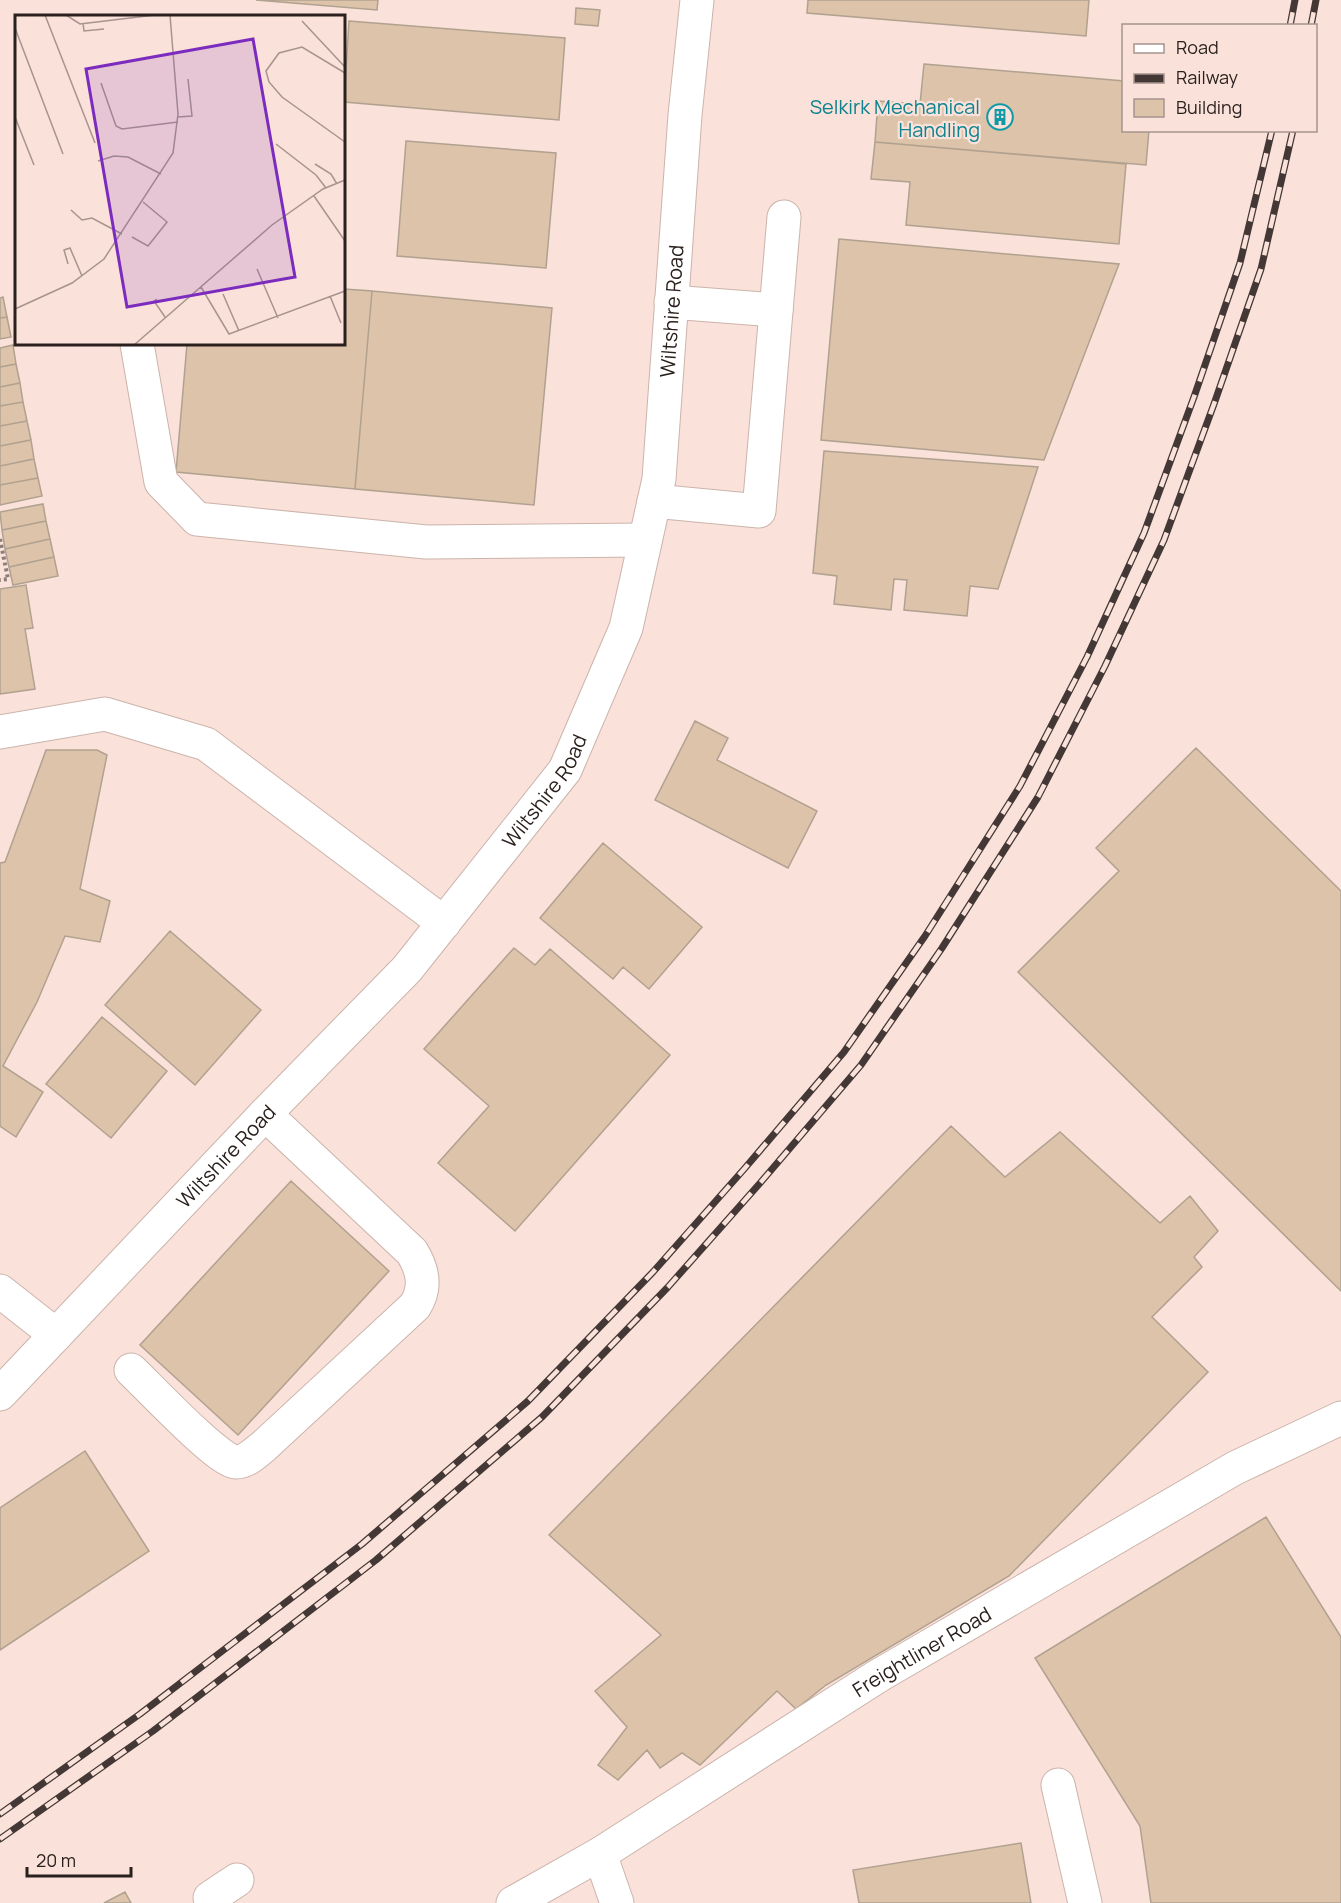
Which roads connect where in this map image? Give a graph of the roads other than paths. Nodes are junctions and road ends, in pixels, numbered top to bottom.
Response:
1 (697, 0) edge
2 (784, 218) dead end
3 (671, 302) junction
4 (776, 310) junction
5 (137, 345) edge
6 (654, 501) junction
7 (645, 540) junction
8 (0, 732) edge
9 (444, 923) junction
10 (265, 1114) junction
11 (0, 1291) edge
12 (56, 1335) junction
13 (131, 1370) dead end
14 (0, 1394) edge
15 (1341, 1419) edge
16 (1058, 1785) dead end
17 (600, 1854) junction
18 (237, 1880) dead end
19 (212, 1903) edge
20 (513, 1903) edge
21 (617, 1903) edge
22 (1085, 1903) edge

1 - 3 street, Wiltshire Road
2 - 4 street
3 - 4 street
3 - 6 street, Wiltshire Road
4 - 6 street
5 - 7 street
6 - 7 street, Wiltshire Road
7 - 9 street, Wiltshire Road
8 - 9 street
9 - 10 street, Wiltshire Road
10 - 12 street, Wiltshire Road
10 - 13 street
11 - 12 street
12 - 14 street, Wiltshire Road
15 - 17 street, Freightliner Road
16 - 22 street
17 - 20 street, Freightliner Road
17 - 21 street
18 - 19 street

